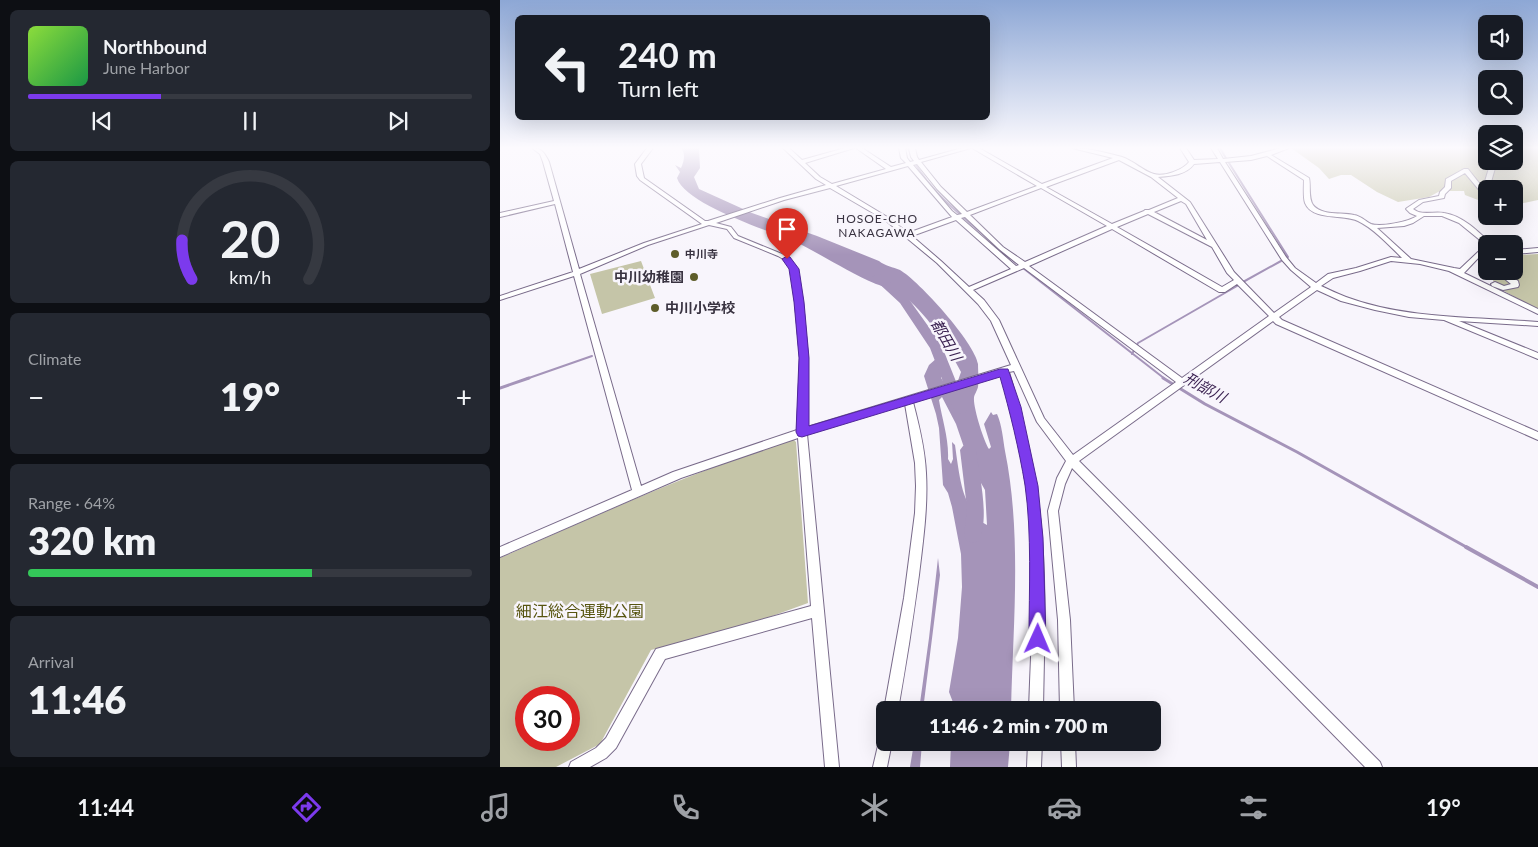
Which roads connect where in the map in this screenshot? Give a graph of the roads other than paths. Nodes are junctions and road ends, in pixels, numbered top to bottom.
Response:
1 (551, 184) edge
2 (652, 184) edge
3 (828, 184) edge
4 (840, 184) edge
5 (926, 184) edge
6 (935, 184) edge
7 (1036, 184) edge
8 (1050, 184) edge
9 (1163, 184) edge
10 (1237, 184) edge
11 (1308, 184) edge
12 (1448, 184) edge
13 (832, 186) junction
14 (1041, 187) junction
15 (1182, 198) junction
16 (556, 202) junction
17 (1148, 211) junction
18 (500, 215) edge
19 (1422, 215) junction
20 (961, 216) junction
21 (711, 223) junction
22 (1368, 226) junction
23 (1111, 227) junction
24 (1478, 235) edge
25 (907, 236) junction
26 (736, 237) joint
27 (1215, 247) junction
28 (1538, 250) edge
29 (1523, 251) edge
30 (1478, 255) edge
31 (1408, 260) junction
32 (1023, 265) junction
33 (1015, 269) junction
34 (1451, 269) junction
35 (1462, 271) junction
36 (576, 273) junction
37 (1478, 278) edge
38 (1484, 280) edge
39 (1511, 280) edge
40 (1237, 281) junction
41 (1316, 286) junction
42 (968, 290) junction
43 (500, 298) edge
44 (1538, 312) edge
45 (1273, 316) junction
46 (1441, 317) junction
47 (1538, 324) edge
48 (1538, 356) edge
49 (1016, 367) junction
50 (1001, 372) junction
51 (1177, 385) junction
52 (909, 400) junction
53 (802, 432) junction
54 (1538, 436) edge
55 (1072, 461) junction
56 (637, 492) junction
57 (500, 552) edge
58 (818, 610) junction
59 (893, 701) edge
60 (1036, 701) edge
61 (1067, 701) edge
62 (883, 751) edge
63 (1035, 751) edge
64 (1068, 751) edge
65 (576, 767) edge
66 (832, 767) edge
67 (880, 767) edge
68 (1034, 767) edge
69 (1069, 767) edge
70 (1374, 767) edge

1 - 16 street
2 - 21 street
3 - 13 street
4 - 13 street
5 - 20 street
6 - 20 street
7 - 14 street
8 - 14 street
9 - 15 street
10 - 41 street
11 - 22 street
12 - 19 street
13 - 21 street
13 - 25 street
14 - 20 street
14 - 23 street
15 - 17 street
15 - 27 street
16 - 18 street
16 - 36 street
17 - 23 street
17 - 27 street
19 - 22 street
19 - 24 street
20 - 25 street
20 - 32 street
20 - 33 street
21 - 26 street
21 - 36 street
22 - 31 street
23 - 32 street
23 - 40 street
25 - 42 street
26 - 53 street
27 - 40 street
28 - 29 street
30 - 35 street
31 - 34 street
31 - 41 street
32 - 33 street
32 - 51 street
33 - 42 street
34 - 35 street
34 - 44 street
35 - 37 street
36 - 43 street
36 - 56 street
38 - 39 street
40 - 45 street
41 - 45 street
41 - 46 street
42 - 49 street
45 - 51 street
45 - 54 street
46 - 47 street
46 - 48 street
49 - 50 street
49 - 55 street
50 - 52 street
50 - 60 street
51 - 55 street
52 - 53 street
52 - 59 street
53 - 56 street
53 - 58 street
55 - 61 street
55 - 70 street
56 - 57 street
58 - 65 street
58 - 66 street
62 - 67 street
63 - 68 street
64 - 69 street

